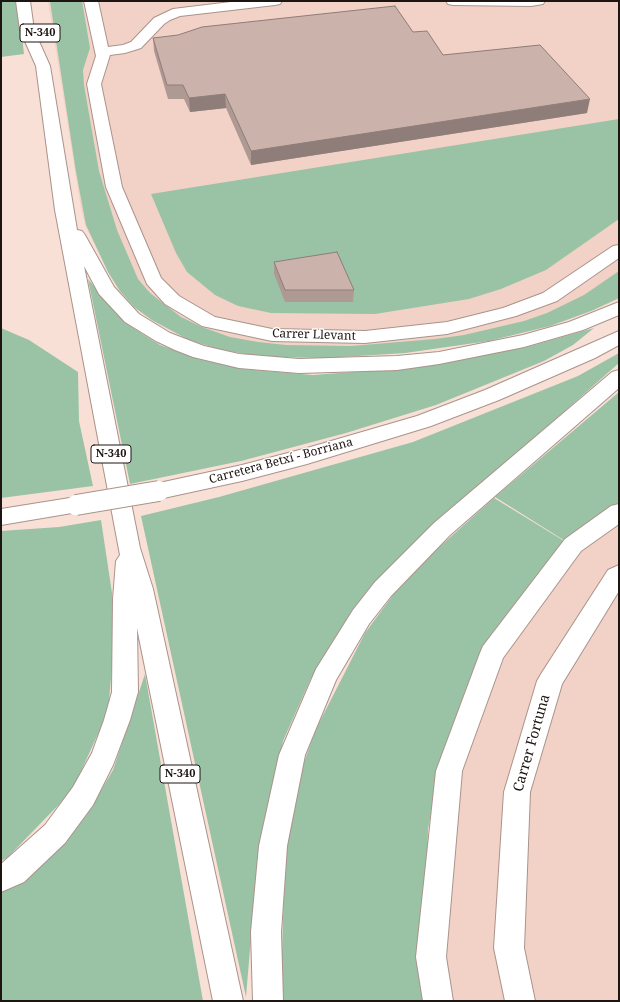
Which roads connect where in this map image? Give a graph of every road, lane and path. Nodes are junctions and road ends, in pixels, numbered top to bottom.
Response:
1 (23, 1) edge
2 (36, 1) edge
3 (91, 1) edge
4 (186, 1) edge
5 (275, 1) edge
6 (454, 1) edge
7 (538, 1) edge
8 (518, 2) edge
9 (159, 21) junction
10 (102, 52) junction
11 (43, 66) junction
12 (64, 210) junction
13 (619, 250) edge
14 (619, 308) edge
15 (619, 326) edge
16 (619, 337) edge
17 (551, 368) junction
18 (619, 377) edge
19 (619, 512) edge
20 (1, 517) edge
21 (128, 548) junction
22 (618, 576) edge
23 (1, 878) edge
24 (228, 1001) edge
25 (268, 1001) edge
26 (438, 1001) edge
27 (520, 1001) edge

1 - 11 main road
2 - 11 main road, N-340
3 - 10 main road, Carrer Llevant
4 - 9 main road
5 - 9 main road
6 - 8 main road
7 - 8 main road
9 - 10 main road
10 - 13 main road, Carrer Llevant
11 - 12 main road, N-340
12 - 14 main road
12 - 21 main road, N-340
15 - 17 main road, Carretera Betxí - Borriana
16 - 17 main road, Carretera Betxí - Borriana
17 - 20 main road, Carretera Betxí - Borriana, bridge
18 - 25 main road
19 - 26 main road
21 - 23 main road
21 - 24 main road, N-340
22 - 27 main road, Carrer Fortuna

